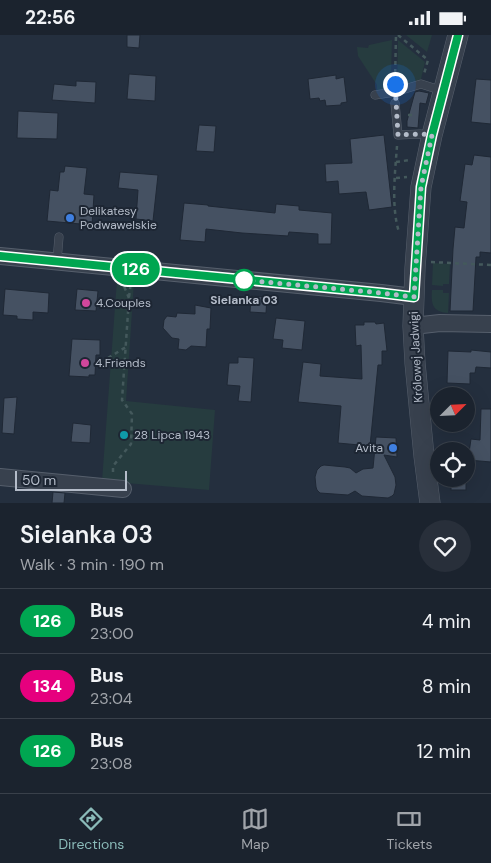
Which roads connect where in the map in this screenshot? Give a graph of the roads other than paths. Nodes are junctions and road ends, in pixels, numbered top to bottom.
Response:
1 (458, 35) edge
2 (444, 91) junction
3 (375, 95) dead end
4 (395, 103) dead end
5 (432, 135) junction
6 (59, 237) dead end
7 (0, 256) edge
8 (57, 261) junction
9 (414, 297) junction
10 (491, 324) edge
11 (413, 326) junction
12 (0, 477) edge
13 (124, 489) dead end
14 (430, 503) edge

1 - 2 street, Królowej Jadwigi
2 - 3 lane
2 - 5 street, Królowej Jadwigi
4 - 5 lane
5 - 9 street, Królowej Jadwigi
6 - 8 lane
7 - 8 street
8 - 9 street
9 - 11 street, Królowej Jadwigi
10 - 11 street
11 - 14 street, Królowej Jadwigi
12 - 13 street

